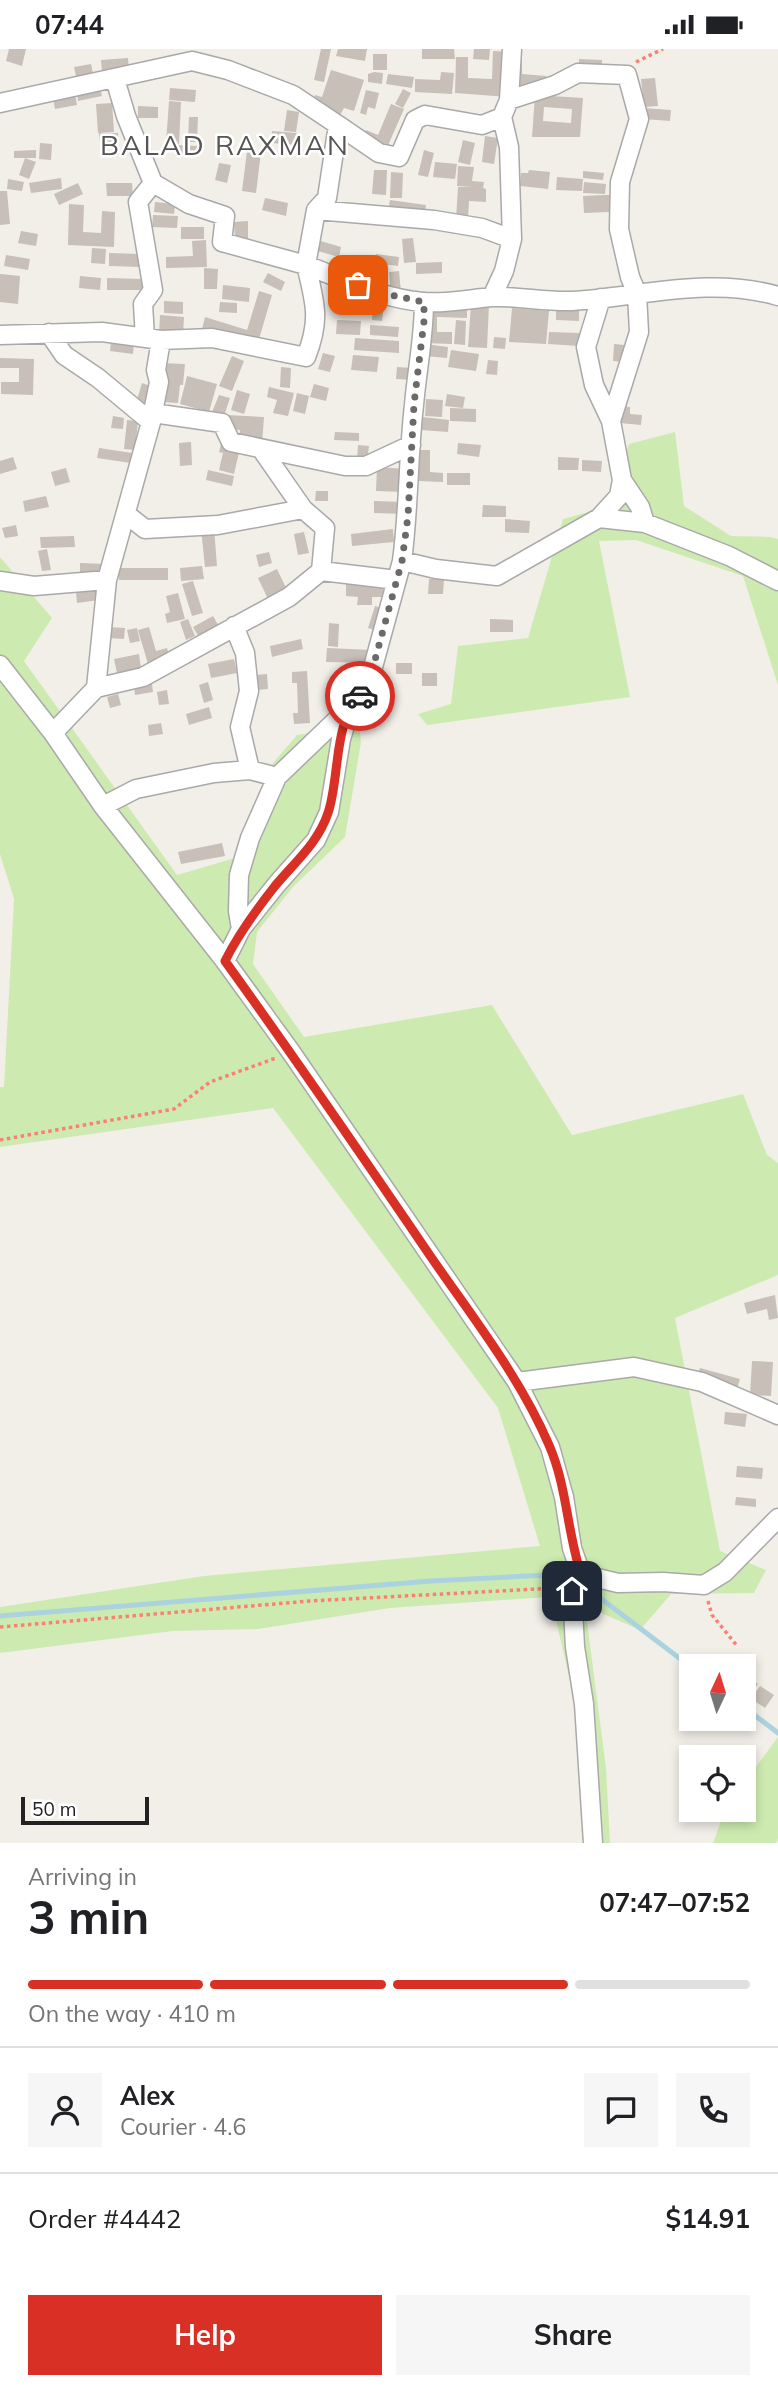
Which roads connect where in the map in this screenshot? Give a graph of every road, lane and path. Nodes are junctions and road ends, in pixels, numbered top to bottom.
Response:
1 (512, 49) edge
2 (663, 49) edge
3 (193, 55) edge
4 (627, 75) junction
5 (116, 79) junction
6 (509, 100) junction
7 (0, 103) edge
8 (502, 117) junction
9 (338, 125) junction
10 (153, 183) junction
11 (316, 210) junction
12 (512, 239) junction
13 (306, 265) junction
14 (637, 294) junction
15 (778, 296) edge
16 (492, 297) junction
17 (601, 298) junction
18 (424, 302) junction
19 (49, 333) junction
20 (0, 335) edge
21 (153, 339) junction
22 (152, 417) junction
23 (611, 421) junction
24 (411, 445) junction
25 (262, 450) junction
26 (622, 480) junction
27 (303, 509) junction
28 (126, 514) junction
29 (599, 518) junction
30 (645, 523) junction
31 (402, 561) junction
32 (321, 571) junction
33 (107, 579) junction
34 (397, 580) junction
35 (0, 581) edge
36 (778, 581) edge
37 (234, 626) junction
38 (0, 665) edge
39 (96, 688) junction
40 (351, 706) junction
41 (53, 733) junction
42 (250, 771) junction
43 (277, 777) junction
44 (103, 806) junction
45 (241, 929) junction
46 (225, 961) junction
47 (291, 1052) junction
48 (0, 1140) edge
49 (517, 1382) junction
50 (778, 1415) edge
51 (778, 1518) edge
52 (581, 1574) junction
53 (704, 1585) junction
54 (572, 1591) junction
55 (0, 1627) edge
56 (738, 1647) dead end
57 (593, 1843) edge

1 - 6 street
2 - 4 path
3 - 5 street
3 - 9 street
4 - 6 street
4 - 14 street
5 - 7 street
5 - 10 street
6 - 8 street
8 - 9 street
8 - 12 street
9 - 11 street
10 - 13 street
10 - 21 street
11 - 12 street
11 - 13 street
12 - 16 street
13 - 18 street
13 - 21 street
14 - 15 street
14 - 17 street
14 - 23 street
16 - 17 street
16 - 18 street
17 - 23 street
18 - 24 street
19 - 20 street
19 - 21 street
19 - 22 street
21 - 22 street
22 - 25 street
22 - 28 street
23 - 26 street
24 - 25 street
24 - 31 street
25 - 27 street
26 - 29 street
26 - 30 street
27 - 28 street
27 - 32 street
28 - 33 street
29 - 30 street
29 - 31 street
30 - 36 street
31 - 34 street
32 - 34 street
32 - 37 street
33 - 35 street
33 - 39 street
34 - 40 street
37 - 39 street
37 - 42 street
38 - 41 street
39 - 41 street
40 - 43 street
40 - 45 street
41 - 44 street
42 - 43 street
42 - 44 street
43 - 45 street
44 - 46 street
45 - 46 street
46 - 47 street
47 - 48 path
47 - 49 street
49 - 50 street
49 - 52 street
51 - 53 street
52 - 53 street
52 - 54 street
53 - 56 path
54 - 55 path
54 - 57 street

